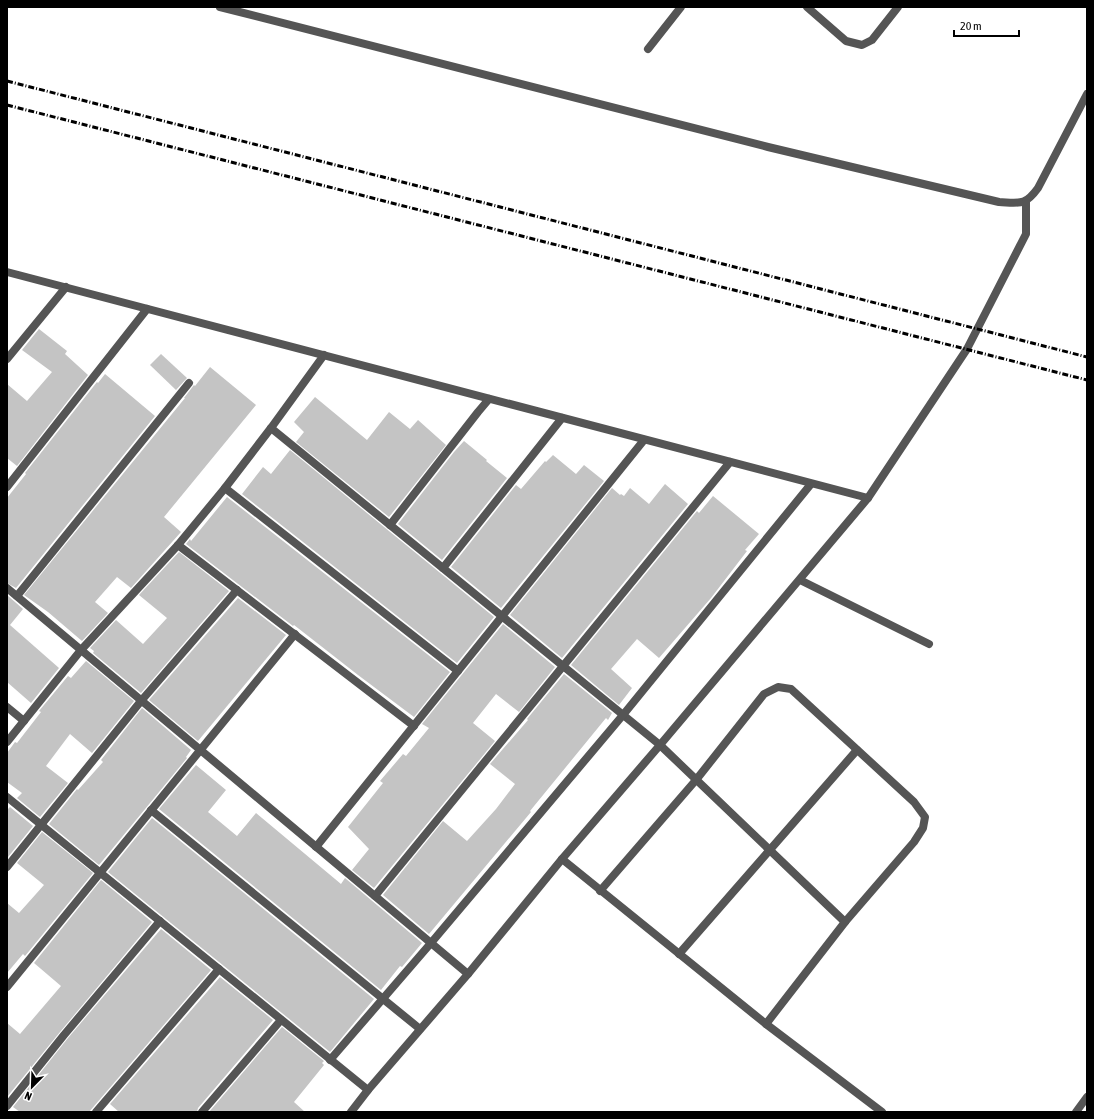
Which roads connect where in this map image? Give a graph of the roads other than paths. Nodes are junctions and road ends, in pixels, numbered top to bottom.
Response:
1 (220, 7) edge
2 (680, 7) edge
3 (807, 7) edge
4 (898, 7) edge
5 (648, 48) dead end
6 (1087, 94) edge
7 (1026, 202) junction
8 (7, 272) edge
9 (66, 287) junction
10 (147, 309) junction
11 (324, 355) junction
12 (7, 359) edge
13 (189, 383) dead end
14 (489, 399) junction
15 (562, 418) junction
16 (271, 428) junction
17 (644, 440) junction
18 (730, 462) junction
19 (811, 484) junction
20 (7, 487) edge
21 (225, 488) junction
22 (868, 498) junction
23 (390, 525) junction
24 (178, 545) junction
25 (443, 568) junction
26 (800, 580) junction
27 (7, 588) edge
28 (237, 590) junction
29 (17, 596) junction
30 (502, 616) junction
31 (294, 634) junction
32 (929, 644) dead end
33 (81, 650) junction
34 (563, 666) junction
35 (458, 671) junction
36 (141, 700) junction
37 (7, 707) edge
38 (623, 715) junction
39 (24, 721) junction
40 (414, 726) junction
41 (7, 742) edge
42 (660, 746) junction
43 (200, 749) junction
44 (857, 750) junction
45 (696, 780) junction
46 (7, 797) edge
47 (151, 810) junction
48 (41, 824) junction
49 (316, 847) junction
50 (770, 850) junction
51 (562, 859) junction
52 (7, 867) edge
53 (100, 872) junction
54 (600, 891) junction
55 (375, 896) junction
56 (160, 921) junction
57 (845, 922) junction
58 (431, 943) junction
59 (679, 954) junction
60 (219, 969) junction
61 (468, 974) junction
62 (7, 987) edge
63 (383, 998) junction
64 (281, 1020) junction
65 (766, 1024) junction
66 (420, 1029) junction
67 (330, 1060) junction
68 (368, 1090) junction
69 (1087, 1097) edge
70 (7, 1106) edge
71 (96, 1112) edge
72 (202, 1112) edge
73 (351, 1112) edge
74 (882, 1112) edge
75 (1076, 1112) edge

1 - 7 street
2 - 5 street
3 - 4 street
6 - 7 street
7 - 22 street
8 - 9 street
9 - 10 street
9 - 12 street
10 - 11 street
10 - 20 street
11 - 14 street
11 - 16 street
13 - 29 street
14 - 15 street
14 - 23 street
15 - 17 street
15 - 25 street
16 - 21 street
16 - 23 street
17 - 18 street
17 - 30 street
18 - 19 street
18 - 34 street
19 - 22 street
19 - 38 street
21 - 24 street
21 - 35 street
22 - 26 street
23 - 25 street
24 - 28 street
24 - 33 street
25 - 30 street
26 - 32 street
26 - 42 street
27 - 29 street
28 - 31 street
28 - 36 street
29 - 33 street
30 - 34 street
30 - 35 street
31 - 40 street
31 - 43 street
33 - 36 street
33 - 39 street
34 - 38 street
34 - 55 street
35 - 40 street
36 - 43 street
36 - 48 street
37 - 39 street
38 - 42 street
38 - 58 street
39 - 41 street
40 - 49 street
42 - 45 street
42 - 51 street
43 - 47 street
43 - 49 street
44 - 45 street
44 - 50 street
44 - 57 street
45 - 50 street
45 - 54 street
46 - 48 street
47 - 53 street
47 - 63 street
48 - 52 street
48 - 53 street
49 - 55 street
50 - 57 street
50 - 59 street
51 - 54 street
51 - 61 street
53 - 56 street
53 - 62 street
54 - 59 street
55 - 58 street
56 - 60 street
56 - 70 street
57 - 65 street
58 - 61 street
58 - 63 street
59 - 65 street
60 - 64 street
60 - 71 street
61 - 66 street
63 - 66 street
63 - 67 street
64 - 67 street
64 - 72 street
65 - 74 street
66 - 68 street
67 - 68 street
68 - 73 street
69 - 75 street

